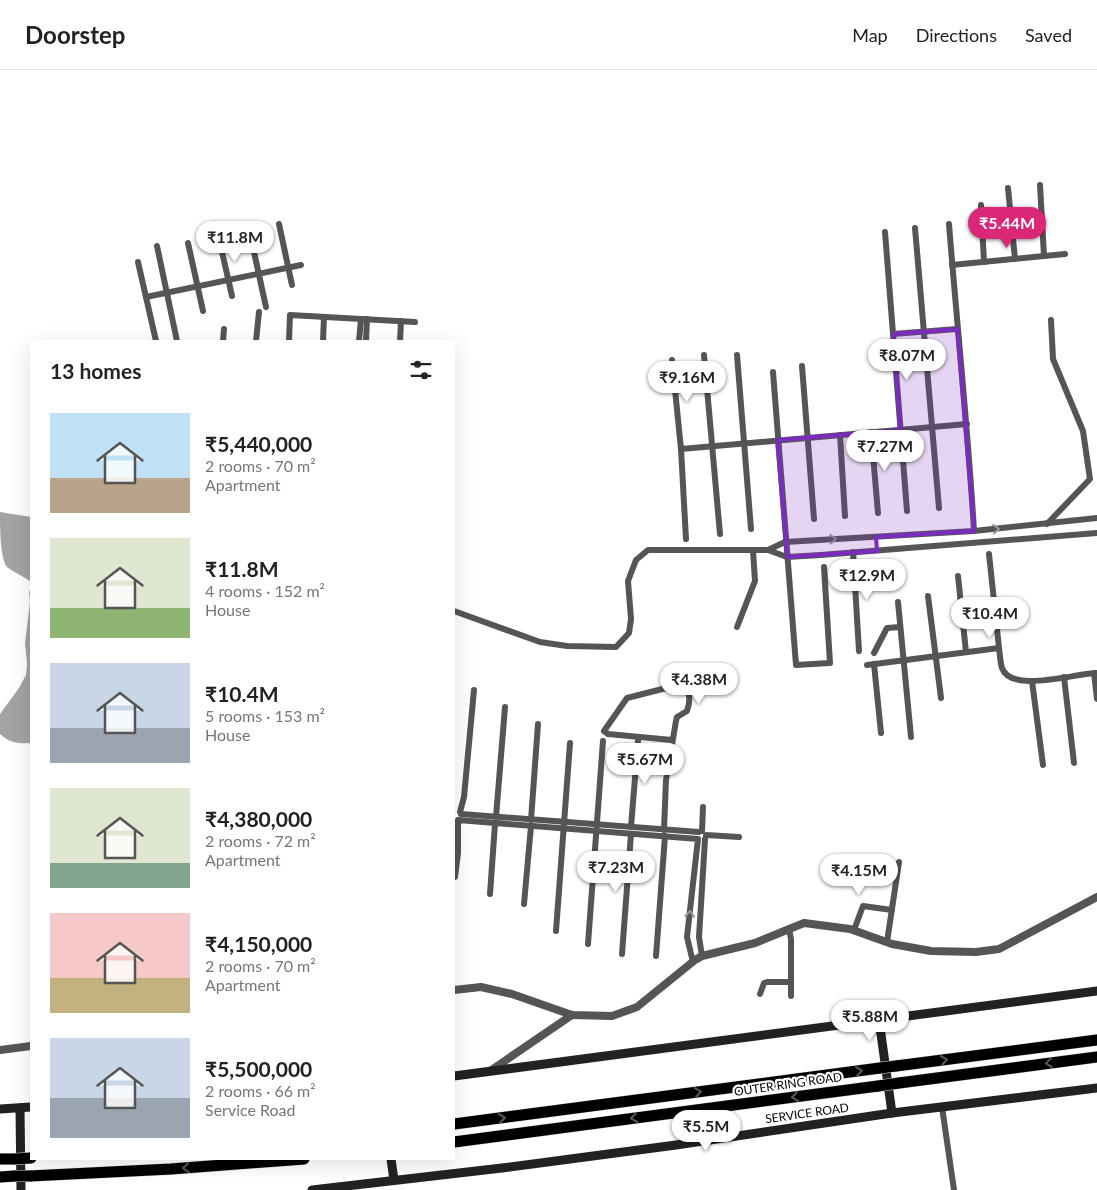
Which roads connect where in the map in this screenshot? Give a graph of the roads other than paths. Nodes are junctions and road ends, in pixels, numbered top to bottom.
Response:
1 (1040, 185) dead end
2 (1008, 188) dead end
3 (981, 205) dead end
4 (279, 224) dead end
5 (949, 224) dead end
6 (915, 228) dead end
7 (249, 230) dead end
8 (885, 232) dead end
9 (218, 234) dead end
10 (188, 243) dead end
11 (157, 246) dead end
12 (1065, 254) dead end
13 (1044, 256) junction
14 (1015, 259) junction
15 (138, 262) dead end
16 (984, 262) junction
17 (301, 265) dead end
18 (952, 265) junction
19 (288, 267) junction
20 (259, 274) junction
21 (228, 280) junction
22 (292, 285) dead end
23 (198, 286) junction
24 (167, 292) junction
25 (232, 296) dead end
26 (146, 297) junction
27 (266, 307) dead end
28 (203, 310) dead end
29 (259, 312) dead end
30 (324, 317) junction
31 (364, 319) junction
32 (1051, 320) dead end
33 (401, 322) junction
34 (415, 322) dead end
35 (224, 329) dead end
36 (957, 329) junction
37 (924, 332) junction
38 (893, 334) junction
39 (156, 340) edge
40 (178, 340) edge
41 (223, 340) edge
42 (256, 340) edge
43 (288, 340) edge
44 (323, 340) edge
45 (359, 340) edge
46 (366, 340) edge
47 (400, 340) edge
48 (704, 355) dead end
49 (737, 355) dead end
50 (672, 360) dead end
51 (802, 366) dead end
52 (772, 372) dead end
53 (967, 424) junction
54 (933, 427) junction
55 (900, 430) junction
56 (871, 432) junction
57 (840, 435) junction
58 (808, 437) junction
59 (777, 440) junction
60 (743, 443) junction
61 (712, 446) junction
62 (681, 449) junction
63 (939, 508) dead end
64 (907, 511) dead end
65 (878, 513) dead end
66 (845, 516) dead end
67 (814, 518) dead end
68 (1097, 520) edge
69 (1047, 524) junction
70 (750, 529) dead end
71 (974, 531) junction
72 (1097, 532) edge
73 (720, 534) dead end
74 (876, 537) junction
75 (686, 538) dead end
76 (785, 542) junction
77 (768, 550) junction
78 (753, 551) junction
79 (877, 551) junction
80 (853, 552) junction
81 (989, 554) dead end
82 (787, 557) junction
83 (824, 567) dead end
84 (958, 576) dead end
85 (928, 596) dead end
86 (898, 602) dead end
87 (455, 611) edge
88 (737, 627) dead end
89 (900, 627) junction
90 (999, 648) junction
91 (859, 651) dead end
92 (874, 652) dead end
93 (966, 652) junction
94 (935, 656) junction
95 (903, 660) junction
96 (1096, 673) edge
97 (1064, 677) junction
98 (1032, 681) junction
99 (474, 690) dead end
100 (941, 698) dead end
101 (1097, 699) edge
102 (505, 707) dead end
103 (538, 724) dead end
104 (881, 733) dead end
105 (911, 737) dead end
106 (672, 740) junction
107 (603, 741) dead end
108 (638, 741) dead end
109 (570, 743) dead end
110 (1074, 763) dead end
111 (1043, 765) dead end
112 (703, 807) dead end
113 (457, 814) edge
114 (496, 820) junction
115 (531, 823) junction
116 (564, 826) junction
117 (597, 828) junction
118 (631, 830) junction
119 (665, 833) junction
120 (702, 835) junction
121 (739, 837) dead end
122 (899, 862) dead end
123 (455, 877) dead end
124 (490, 894) dead end
125 (1097, 897) edge
126 (524, 904) dead end
127 (892, 910) junction
128 (789, 929) junction
129 (854, 930) junction
130 (556, 931) dead end
131 (888, 942) junction
132 (588, 944) dead end
133 (622, 954) dead end
134 (656, 956) dead end
135 (702, 956) junction
136 (693, 962) junction
137 (791, 982) junction
138 (455, 990) edge
139 (1097, 991) edge
140 (760, 994) dead end
141 (791, 996) dead end
142 (572, 1015) junction
143 (879, 1020) junction
144 (1097, 1040) edge
145 (30, 1046) edge
146 (0, 1050) edge
147 (1097, 1057) edge
148 (488, 1072) junction
149 (455, 1076) edge
150 (1097, 1088) edge
151 (30, 1107) edge
152 (942, 1107) junction
153 (20, 1108) junction
154 (0, 1109) edge
155 (892, 1113) junction
156 (455, 1124) edge
157 (455, 1142) edge
158 (30, 1158) edge
159 (0, 1159) edge
160 (291, 1160) edge
161 (391, 1160) edge
162 (0, 1176) edge
163 (394, 1180) junction
164 (21, 1190) edge
165 (312, 1190) edge
166 (954, 1190) edge

1 - 13 street
2 - 14 street
3 - 16 street
4 - 19 street
5 - 18 street
6 - 37 street
7 - 20 street
8 - 38 street
9 - 21 street
10 - 23 street
11 - 24 street
12 - 13 street
13 - 14 street
14 - 16 street
15 - 26 street
16 - 18 street
17 - 19 street
18 - 36 street
19 - 20 street
19 - 22 street
20 - 21 street
20 - 27 street
21 - 23 street
21 - 25 street
23 - 24 street
23 - 28 street
24 - 26 street
24 - 40 street
26 - 39 street
29 - 42 street
30 - 31 street
30 - 43 street
30 - 44 street
31 - 33 street
31 - 45 street
31 - 46 street
32 - 69 street
33 - 34 street
33 - 47 street
35 - 41 street
36 - 37 street
36 - 53 street
37 - 38 street
37 - 54 street
38 - 55 street
48 - 61 street
49 - 60 street
50 - 62 street
51 - 58 street
52 - 59 street
53 - 54 street
53 - 71 street
54 - 55 street
54 - 63 street
55 - 56 street
55 - 64 street
56 - 57 street
56 - 65 street
57 - 58 street
57 - 66 street
58 - 59 street
58 - 67 street
59 - 60 street
59 - 76 street
60 - 61 street
60 - 70 street
61 - 62 street
61 - 73 street
62 - 75 street
68 - 69 street
68 - 72 street
71 -> 69 street
71 - 74 street
72 - 79 street
76 -> 74 street
74 - 79 street
76 - 77 street
76 - 82 street
77 - 78 street
77 - 82 street
78 - 87 street
78 - 88 street
79 - 80 street
80 - 82 street
80 - 91 street
81 - 90 street
82 - 83 street
84 - 93 street
85 - 94 street
86 - 89 street
89 - 92 street
89 - 95 street
90 - 93 street
90 - 98 street
93 - 94 street
94 - 95 street
94 - 100 street
95 - 104 street
95 - 105 street
96 - 97 street
96 - 101 street
97 - 98 street
97 - 110 street
98 - 111 street
99 - 113 street
102 - 114 street
103 - 115 street
106 - 106 street
106 - 119 street
107 - 117 street
108 - 118 street
109 - 116 street
112 - 120 street
113 - 114 street
113 - 123 street
114 - 115 street
114 - 124 street
115 - 116 street
115 - 126 street
116 - 117 street
116 - 130 street
117 - 118 street
117 - 132 street
118 - 119 street
118 - 133 street
119 - 120 street
119 - 134 street
120 - 121 street
120 - 135 street
136 -> 120 street
122 - 127 street
125 - 131 street
127 - 129 street
127 - 131 street
128 - 129 street
128 - 135 street
128 - 137 street
129 - 131 street
135 - 136 street
136 - 142 street
137 - 140 street
137 - 141 street
138 - 142 street
139 - 143 main road
142 - 148 street
143 - 148 main road
143 - 155 main road
156 -> 144 highway, OUTER RING ROAD, bridge
145 - 146 street
147 -> 157 highway, OUTER RING ROAD, bridge
148 - 149 main road
150 - 152 main road, SERVICE ROAD
151 - 153 main road
152 - 155 main road, SERVICE ROAD
152 - 166 street
153 - 154 main road
153 - 164 main road
155 - 163 main road, SERVICE ROAD
158 - 159 highway, bridge
160 -> 162 highway, bridge
161 - 163 main road
163 - 165 main road, SERVICE ROAD

